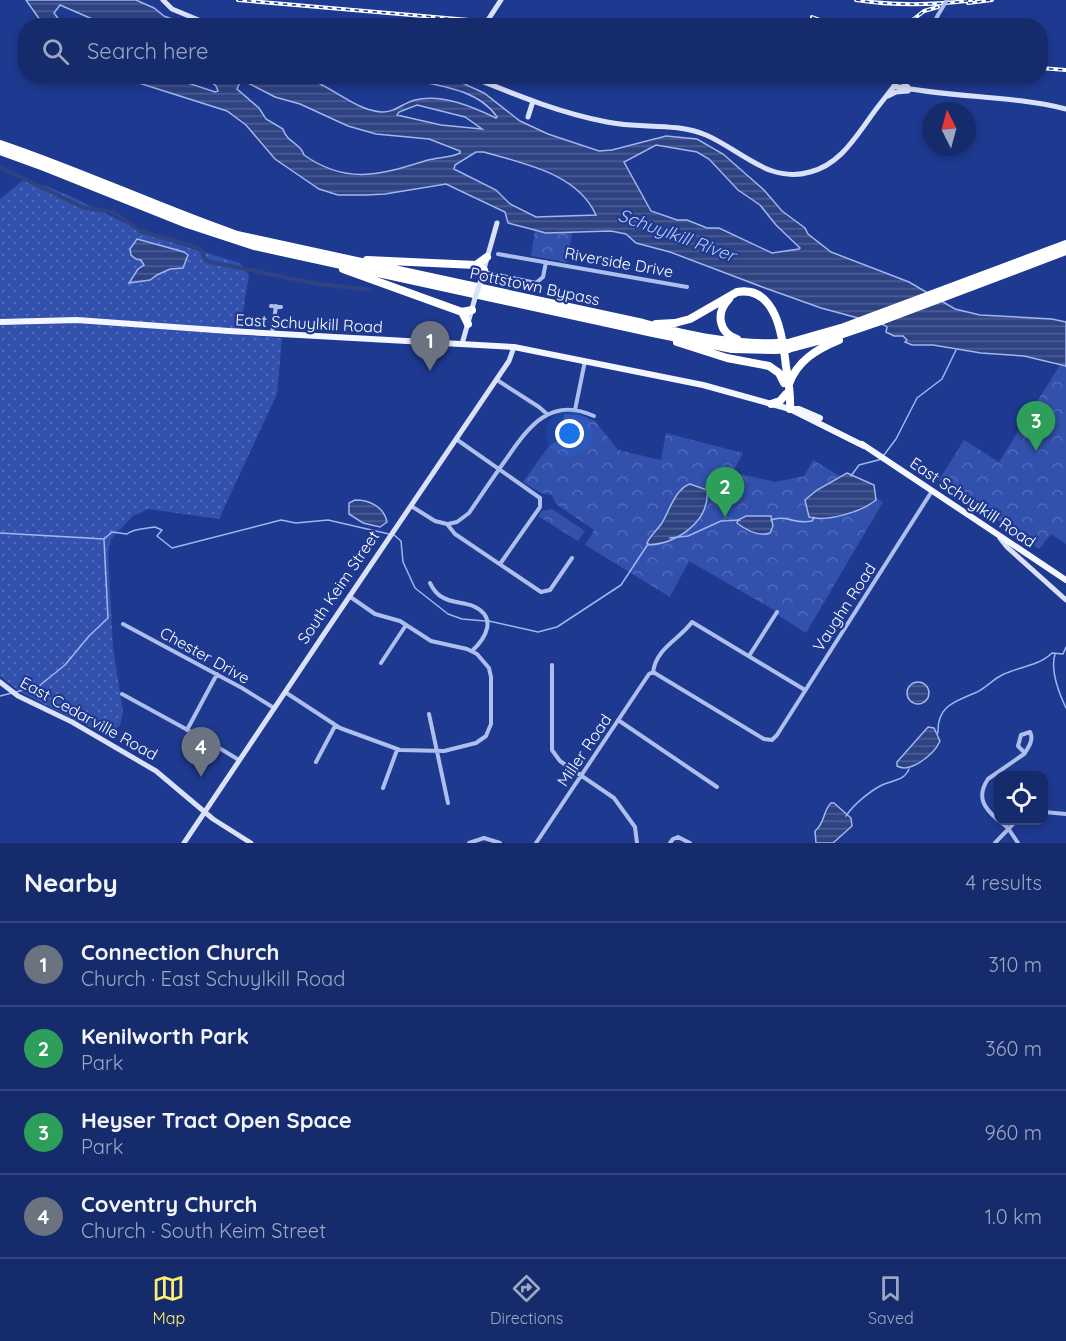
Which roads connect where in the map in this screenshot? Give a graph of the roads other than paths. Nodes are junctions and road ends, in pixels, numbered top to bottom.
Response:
1 (163, 0) edge
2 (501, 0) edge
3 (947, 0) edge
4 (194, 18) edge
5 (489, 18) edge
6 (936, 18) edge
7 (489, 84) edge
8 (905, 84) edge
9 (894, 86) joint
10 (918, 91) junction
11 (887, 97) junction
12 (533, 101) junction
13 (1066, 109) edge
14 (528, 117) dead end
15 (0, 144) edge
16 (0, 151) edge
17 (497, 223) dead end
18 (1066, 243) edge
19 (288, 247) junction
20 (1064, 252) edge
21 (498, 254) dead end
22 (487, 257) junction
23 (316, 260) junction
24 (546, 262) junction
25 (476, 265) junction
26 (483, 271) junction
27 (687, 287) dead end
28 (276, 306) dead end
29 (472, 310) junction
30 (462, 312) junction
31 (0, 322) edge
32 (643, 323) junction
33 (468, 324) junction
34 (854, 332) junction
35 (652, 333) junction
36 (272, 334) junction
37 (462, 344) junction
38 (788, 346) junction
39 (514, 347) junction
40 (776, 347) junction
41 (585, 361) junction
42 (496, 380) junction
43 (786, 388) junction
44 (771, 404) junction
45 (790, 409) junction
46 (575, 410) junction
47 (547, 414) junction
48 (594, 416) dead end
49 (456, 439) junction
50 (499, 469) junction
51 (932, 490) junction
52 (411, 505) junction
53 (447, 524) junction
54 (997, 534) junction
55 (572, 558) dead end
56 (500, 564) junction
57 (1066, 580) edge
58 (430, 583) dead end
59 (349, 596) junction
60 (1064, 599) edge
61 (777, 612) dead end
62 (123, 624) dead end
63 (406, 625) junction
64 (472, 651) junction
65 (749, 656) junction
66 (381, 663) dead end
67 (552, 664) dead end
68 (653, 672) junction
69 (217, 674) junction
70 (0, 682) edge
71 (805, 690) junction
72 (285, 692) junction
73 (122, 694) dead end
74 (274, 708) junction
75 (429, 714) dead end
76 (618, 720) junction
77 (335, 726) junction
78 (187, 730) junction
79 (397, 750) junction
80 (437, 752) junction
81 (1025, 753) junction
82 (239, 760) junction
83 (316, 762) dead end
84 (999, 771) edge
85 (581, 775) junction
86 (994, 775) edge
87 (717, 786) dead end
88 (383, 788) dead end
89 (448, 802) dead end
90 (1048, 812) edge
91 (204, 813) junction
92 (1066, 814) edge
93 (994, 816) edge
94 (1005, 825) edge
95 (1011, 825) edge
96 (1008, 828) junction
97 (184, 843) edge
98 (251, 843) edge
99 (469, 843) edge
100 (500, 843) edge
101 (536, 843) edge
102 (637, 843) edge
103 (670, 843) edge
104 (690, 843) edge
105 (995, 843) edge
106 (1018, 843) edge

1 - 4 street
2 - 5 street
3 - 6 street, bridge
7 - 12 street
8 - 10 street
9 - 10 street
9 - 11 street
10 - 11 street
10 - 13 street
11 - 12 street
12 - 14 street
15 - 19 highway, Pottstown Bypass
16 - 23 highway, Pottstown Bypass
17 - 22 street
18 - 38 highway, Pottstown Bypass
19 - 25 highway
19 - 32 highway, Pottstown Bypass
20 - 34 highway
21 - 24 street, Riverside Drive
22 - 25 highway
22 - 26 street
23 - 30 highway
23 - 35 highway, Pottstown Bypass
24 - 26 street, Riverside Drive
24 - 27 street, Riverside Drive
25 - 26 highway
26 - 29 street, bridge
28 - 36 street
29 - 30 highway
29 - 33 street
30 - 33 highway
31 - 36 main road, East Schuylkill Road
32 - 40 highway, Pottstown Bypass
32 - 43 highway
33 - 37 street
34 - 38 highway, Pottstown Bypass
34 - 43 highway
35 - 40 highway, Pottstown Bypass
35 - 43 highway
36 - 37 main road, East Schuylkill Road
37 - 39 main road, East Schuylkill Road
38 - 40 highway, Pottstown Bypass, bridge
39 - 41 main road, East Schuylkill Road
39 - 42 street, South Keim Street
40 - 43 highway
41 - 44 main road, East Schuylkill Road
41 - 46 street
42 - 47 street
42 - 49 street, South Keim Street
43 - 44 highway
43 - 45 highway
44 - 45 main road, East Schuylkill Road
45 - 51 main road, East Schuylkill Road
46 - 47 street
46 - 48 street
47 - 50 street
49 - 50 street
49 - 52 street, South Keim Street
50 - 53 street
50 - 56 street
51 - 54 main road, East Schuylkill Road
51 - 71 street, Vaughn Road
52 - 53 street
52 - 59 street, South Keim Street
53 - 56 street
54 - 57 main road, East Schuylkill Road
54 - 60 street
55 - 56 street
58 - 64 street
59 - 63 street
59 - 72 street, South Keim Street
61 - 65 street
62 - 69 street, Chester Drive
63 - 64 street
63 - 66 street
64 - 80 street
65 - 68 street, Miller Road
65 - 71 street
67 - 85 street
68 - 71 street, Vaughn Road
68 - 76 street, Miller Road
69 - 74 street, Chester Drive
69 - 78 street
70 - 91 street, East Cedarville Road
72 - 74 street, South Keim Street
72 - 77 street
73 - 78 street
74 - 82 street, South Keim Street
75 - 80 street
76 - 85 street, Miller Road
76 - 87 street
77 - 79 street
77 - 83 street
78 - 82 street
79 - 80 street
79 - 88 street
80 - 89 street
81 - 81 street
81 - 84 street
82 - 91 street, South Keim Street
85 - 101 street, Miller Road
85 - 102 street
86 - 93 street
90 - 92 street
91 - 97 street, South Keim Street
91 - 98 street, East Cedarville Road
94 - 96 street
95 - 96 street
96 - 105 street
96 - 106 street
99 - 100 street
103 - 104 street

